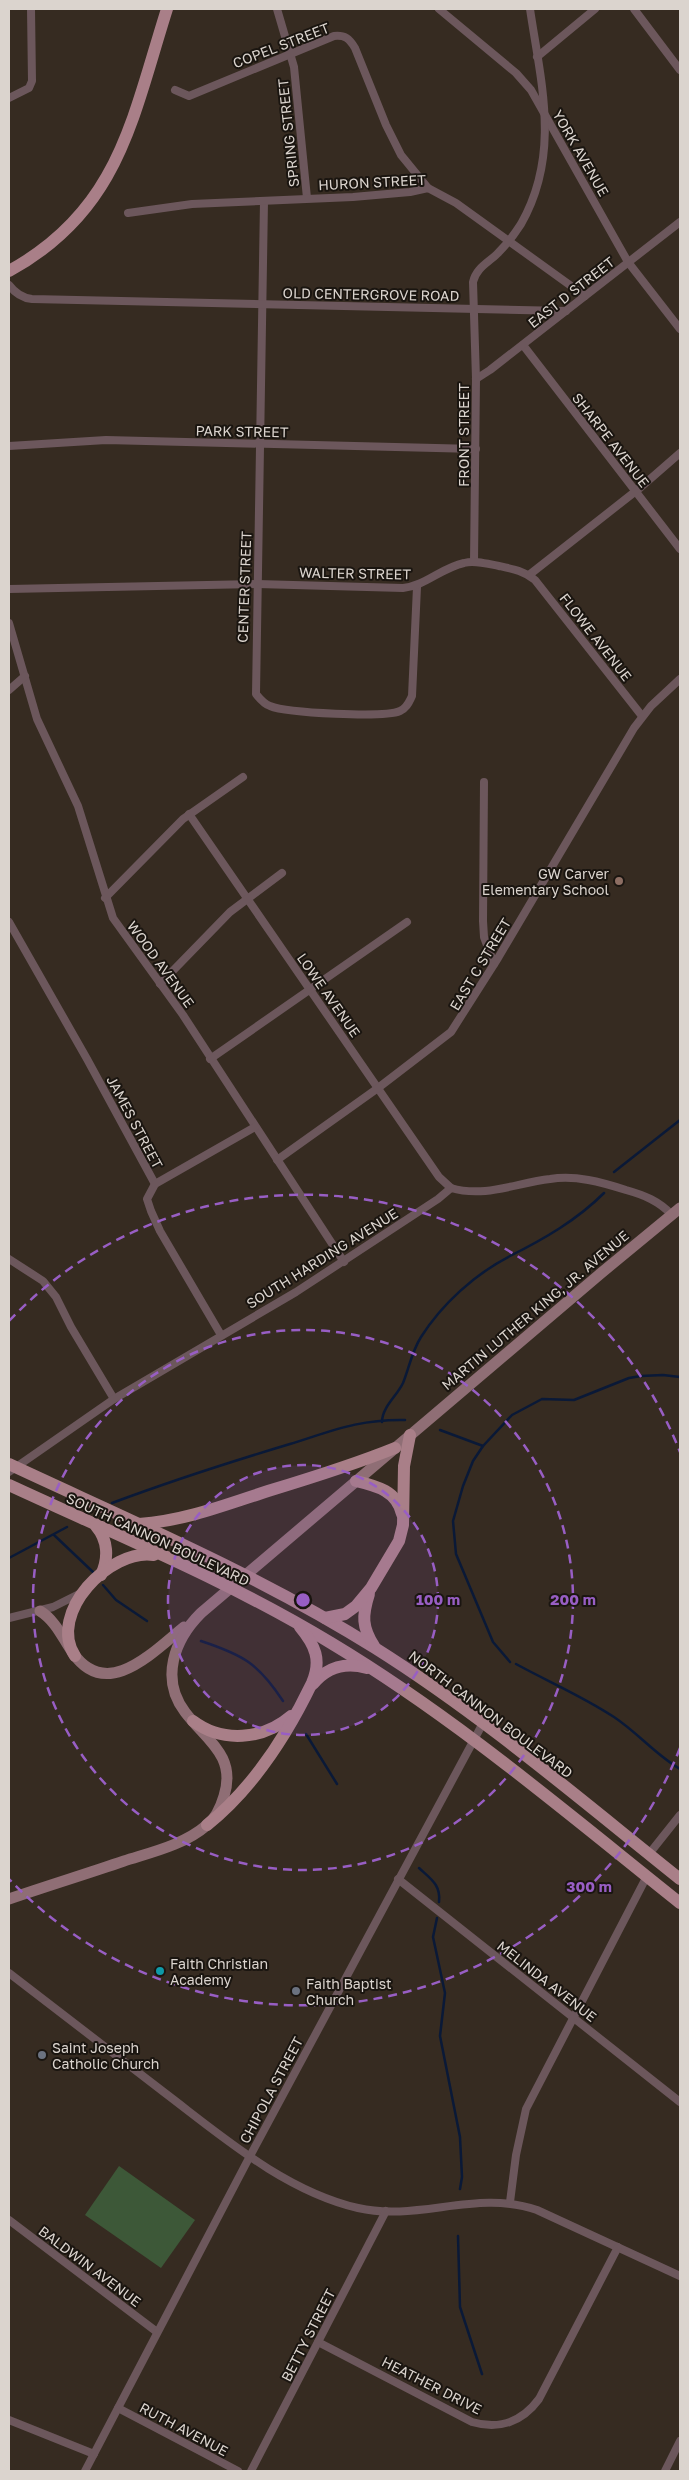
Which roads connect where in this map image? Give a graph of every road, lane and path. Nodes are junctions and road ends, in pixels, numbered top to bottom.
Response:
1 (31, 9) edge
2 (167, 9) edge
3 (277, 9) edge
4 (439, 9) edge
5 (530, 9) edge
6 (595, 9) edge
7 (634, 9) edge
8 (291, 54) junction
9 (537, 57) junction
10 (680, 70) edge
11 (175, 90) dead end
12 (9, 98) edge
13 (545, 114) junction
14 (428, 188) junction
15 (307, 198) junction
16 (264, 201) junction
17 (128, 213) dead end
18 (680, 222) edge
19 (509, 240) junction
20 (628, 262) junction
21 (9, 271) edge
22 (9, 285) edge
23 (585, 296) junction
24 (264, 304) junction
25 (473, 309) junction
26 (566, 311) junction
27 (680, 329) edge
28 (523, 345) junction
29 (476, 380) junction
30 (261, 444) junction
31 (9, 446) edge
32 (476, 449) junction
33 (680, 452) edge
34 (635, 492) junction
35 (680, 549) edge
36 (474, 562) junction
37 (529, 575) junction
38 (257, 584) junction
39 (417, 587) junction
40 (9, 588) edge
41 (9, 623) edge
42 (26, 676) junction
43 (680, 679) edge
44 (9, 690) edge
45 (642, 716) junction
46 (243, 777) dead end
47 (484, 782) dead end
48 (189, 814) junction
49 (282, 874) dead end
50 (105, 898) junction
51 (248, 898) junction
52 (9, 922) edge
53 (407, 922) dead end
54 (494, 964) junction
55 (160, 984) junction
56 (309, 989) junction
57 (210, 1059) junction
58 (378, 1088) junction
59 (255, 1127) junction
60 (277, 1160) junction
61 (154, 1184) junction
62 (451, 1188) junction
63 (676, 1212) edge
64 (9, 1260) edge
65 (344, 1262) junction
66 (221, 1335) junction
67 (114, 1399) junction
68 (410, 1435) junction
69 (395, 1448) junction
70 (11, 1468) edge
71 (356, 1481) junction
72 (9, 1485) edge
73 (403, 1517) junction
74 (138, 1524) junction
75 (94, 1525) junction
76 (168, 1559) junction
77 (99, 1577) junction
78 (88, 1586) junction
79 (371, 1588) junction
80 (204, 1610) junction
81 (40, 1611) junction
82 (9, 1618) edge
83 (325, 1618) junction
84 (294, 1622) junction
85 (375, 1648) junction
86 (75, 1656) junction
87 (384, 1676) junction
88 (308, 1690) junction
89 (297, 1709) junction
90 (193, 1721) junction
91 (483, 1723) junction
92 (473, 1739) junction
93 (680, 1815) edge
94 (207, 1825) junction
95 (649, 1854) junction
96 (647, 1876) junction
97 (398, 1879) junction
98 (680, 1879) edge
99 (9, 1899) edge
100 (680, 1903) edge
101 (9, 1974) edge
102 (573, 2018) junction
103 (680, 2102) edge
104 (250, 2156) junction
105 (510, 2202) junction
106 (386, 2211) junction
107 (9, 2220) edge
108 (618, 2247) junction
109 (680, 2276) edge
110 (157, 2332) junction
111 (318, 2342) junction
112 (118, 2408) junction
113 (9, 2420) edge
114 (680, 2441) edge
115 (94, 2454) junction
116 (85, 2471) edge
117 (238, 2471) edge
118 (251, 2471) edge
119 (665, 2471) edge

1 - 12 street
2 - 21 main road
3 - 8 street, SPRING STREET
4 - 13 street, YORK AVENUE
5 - 9 street, OLD CENTERGROVE ROAD
6 - 9 street
7 - 10 street
8 - 11 street, COPEL STREET
8 - 14 street, COPEL STREET
8 - 15 street, SPRING STREET
9 - 13 street, OLD CENTERGROVE ROAD
13 - 19 street, OLD CENTERGROVE ROAD
13 - 20 street, YORK AVENUE
14 - 15 street, HURON STREET
14 - 19 street, HURON STREET
15 - 16 street, HURON STREET
16 - 17 street, HURON STREET
16 - 24 street, CENTER STREET
18 - 20 street, EAST D STREET
19 - 23 street, HURON STREET
19 - 25 street, OLD CENTERGROVE ROAD
20 - 23 street, EAST D STREET
20 - 27 street, YORK AVENUE
22 - 24 street, OLD CENTERGROVE ROAD
23 - 26 street, EAST D STREET
24 - 25 street, OLD CENTERGROVE ROAD
24 - 30 street, CENTER STREET
25 - 26 street
25 - 29 street, FRONT STREET
26 - 28 street, EAST D STREET
28 - 29 street, EAST D STREET
28 - 34 street, SHARPE AVENUE
29 - 32 street, FRONT STREET
30 - 31 street, PARK STREET
30 - 32 street, PARK STREET
30 - 38 street, CENTER STREET
32 - 36 street, FRONT STREET
33 - 34 street
34 - 35 street, SHARPE AVENUE
34 - 37 street
36 - 37 street, WALTER STREET
36 - 39 street, WALTER STREET
37 - 45 street, FLOWE AVENUE
38 - 39 street, WALTER STREET
38 - 39 street, CENTER STREET
38 - 40 street, WALTER STREET
41 - 42 street, WOOD AVENUE
42 - 44 street
42 - 50 street, WOOD AVENUE
43 - 45 street, EAST C STREET
45 - 54 street, EAST C STREET
46 - 48 street
47 - 54 street
48 - 50 street
48 - 51 street, LOWE AVENUE
49 - 51 street
50 - 55 street, WOOD AVENUE
51 - 55 street
51 - 56 street, LOWE AVENUE
52 - 61 street, JAMES STREET
53 - 56 street
54 - 58 street, EAST C STREET
55 - 57 street, WOOD AVENUE
56 - 57 street
56 - 58 street, LOWE AVENUE
57 - 59 street, WOOD AVENUE
58 - 60 street, EAST C STREET
58 - 62 street, LOWE AVENUE
59 - 60 street, WOOD AVENUE
59 - 61 street
60 - 65 street, WOOD AVENUE
61 - 66 street, JAMES STREET
62 - 63 street
62 - 65 street, SOUTH HARDING AVENUE
63 - 68 main road, MARTIN LUTHER KING, JR. AVENUE
64 - 67 street
65 - 66 street, SOUTH HARDING AVENUE
66 - 67 street, SOUTH HARDING AVENUE
67 - 70 street, SOUTH HARDING AVENUE
68 - 69 main road, MARTIN LUTHER KING, JR. AVENUE
68 - 73 main road
69 - 71 main road
69 - 74 main road
70 - 74 main road, SOUTH CANNON BOULEVARD
71 - 73 main road
71 - 80 main road
72 - 75 main road, SOUTH CANNON BOULEVARD
73 - 79 main road
74 - 83 main road, NORTH CANNON BOULEVARD
75 - 76 main road, SOUTH CANNON BOULEVARD
75 - 77 main road
76 - 77 main road
76 - 84 main road, SOUTH CANNON BOULEVARD
77 - 78 main road
78 - 81 street
78 - 86 main road
79 - 83 main road
79 - 85 main road
80 - 86 main road
80 - 90 main road
81 - 82 street
81 - 86 main road
83 - 85 main road, NORTH CANNON BOULEVARD
84 - 87 main road
84 - 88 main road
85 - 91 main road, NORTH CANNON BOULEVARD
87 - 88 main road
87 - 92 main road
88 - 89 main road
89 - 90 main road
89 - 94 main road
90 - 94 main road
91 - 92 street, CHIPOLA STREET
91 - 95 main road, NORTH CANNON BOULEVARD
92 - 96 main road
92 - 97 street, CHIPOLA STREET
93 - 95 street
94 - 99 main road
95 - 98 main road, NORTH CANNON BOULEVARD
96 - 100 main road
96 - 102 street
97 - 102 street, MELINDA AVENUE
97 - 104 street, CHIPOLA STREET
101 - 104 street
102 - 103 street, MELINDA AVENUE
102 - 105 street
104 - 106 street
104 - 110 street, CHIPOLA STREET
105 - 106 street
105 - 108 street
106 - 111 street, BETTY STREET
107 - 110 street, BALDWIN AVENUE
108 - 109 street
108 - 111 street, HEATHER DRIVE
110 - 112 street, CHIPOLA STREET
111 - 118 street, BETTY STREET
112 - 115 street, CHIPOLA STREET
112 - 117 street, RUTH AVENUE
113 - 115 street
114 - 119 street
115 - 116 street, CHIPOLA STREET

